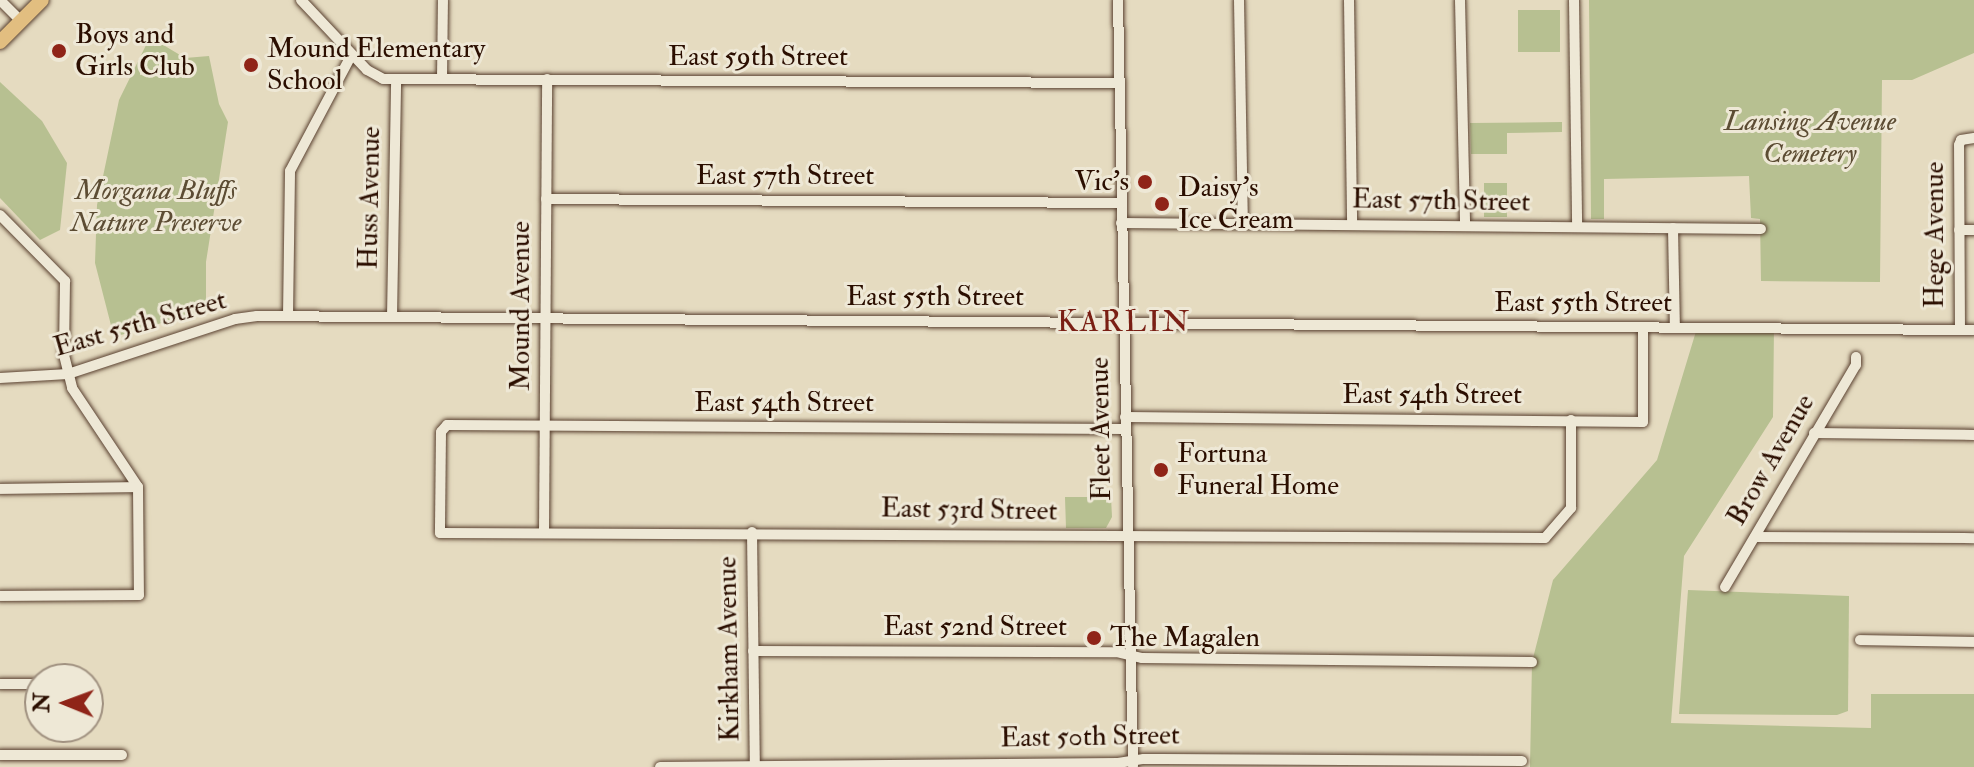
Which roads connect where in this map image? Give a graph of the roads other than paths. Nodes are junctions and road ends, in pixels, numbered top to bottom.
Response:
1 (0, 0) edge
2 (42, 0) edge
3 (301, 0) edge
4 (443, 0) edge
5 (1118, 0) edge
6 (1239, 0) edge
7 (1349, 0) edge
8 (1460, 0) edge
9 (1574, 0) edge
10 (21, 21) junction
11 (0, 42) edge
12 (352, 54) junction
13 (396, 79) junction
14 (442, 79) junction
15 (547, 79) junction
16 (1119, 83) junction
17 (1974, 138) edge
18 (546, 199) junction
19 (1121, 203) junction
20 (0, 215) edge
21 (1121, 223) junction
22 (1243, 224) junction
23 (1352, 224) junction
24 (1465, 224) junction
25 (1577, 227) junction
26 (1673, 228) junction
27 (1761, 229) dead end
28 (1959, 230) junction
29 (1974, 230) edge
30 (288, 316) junction
31 (392, 317) junction
32 (544, 318) junction
33 (1124, 322) junction
34 (1643, 328) junction
35 (1675, 328) junction
36 (1960, 330) junction
37 (1974, 330) edge
38 (1856, 357) dead end
39 (68, 374) junction
40 (0, 378) edge
41 (1125, 417) junction
42 (1571, 420) junction
43 (544, 425) junction
44 (1125, 429) junction
45 (1814, 433) junction
46 (1974, 435) edge
47 (138, 487) junction
48 (0, 489) edge
49 (544, 532) junction
50 (752, 532) junction
51 (440, 533) joint
52 (1127, 536) junction
53 (1755, 537) junction
54 (1974, 538) edge
55 (1725, 587) dead end
56 (0, 596) edge
57 (1860, 640) dead end
58 (1974, 642) edge
59 (753, 651) junction
60 (1129, 655) junction
61 (1532, 662) dead end
62 (0, 684) edge
63 (24, 684) edge
64 (0, 755) edge
65 (122, 755) dead end
66 (1522, 761) dead end
67 (1131, 765) edge
68 (755, 766) edge
69 (660, 767) edge

1 - 10 street
2 - 10 main road
3 - 12 street
4 - 14 street
5 - 16 street, Fleet Avenue
6 - 22 street
7 - 23 street
8 - 24 street
9 - 25 street
10 - 11 main road
12 - 13 street
12 - 30 street
13 - 14 street, East 59th Street
13 - 31 street, Huss Avenue
14 - 15 street, East 59th Street
15 - 16 street, East 59th Street
15 - 18 street, Mound Avenue
16 - 19 street, Fleet Avenue
17 - 28 street, Hege Avenue
18 - 19 street, East 57th Street
18 - 32 street, Mound Avenue
19 - 21 street, Fleet Avenue
20 - 39 street
21 - 22 street, East 57th Street
21 - 33 street, Fleet Avenue
22 - 23 street, East 57th Street
23 - 24 street, East 57th Street
24 - 25 street, East 57th Street
25 - 26 street, East 57th Street
26 - 27 street, East 57th Street
26 - 35 street
28 - 29 street
28 - 36 street, Hege Avenue
30 - 31 street, East 55th Street
30 - 39 street, East 55th Street
31 - 32 street, East 55th Street
32 - 33 street, East 55th Street
32 - 43 street, Mound Avenue
33 - 34 street, East 55th Street
33 - 41 street, Fleet Avenue
34 - 35 street, East 55th Street
34 - 42 street, East 54th Street
35 - 36 street, East 55th Street
36 - 37 street, East 55th Street
38 - 45 street, Brow Avenue
39 - 40 street, East 55th Street
39 - 47 street
41 - 42 street, East 54th Street
41 - 44 street, Fleet Avenue
42 - 52 street, East 53rd Street
43 - 44 street, East 54th Street
43 - 49 street, Mound Avenue
43 - 51 street, East 54th Street
44 - 52 street, Fleet Avenue
45 - 46 street
45 - 53 street, Brow Avenue
47 - 48 street
47 - 56 street
49 - 50 street, East 53rd Street
49 - 51 street, East 53rd Street
50 - 52 street, East 53rd Street
50 - 59 street, Kirkham Avenue
52 - 60 street, Fleet Avenue
53 - 54 street
53 - 55 street, Brow Avenue
57 - 58 street
59 - 60 street, East 52nd Street
59 - 68 street, Kirkham Avenue
60 - 61 street, East 52nd Street
60 - 67 street, Fleet Avenue
62 - 63 street
64 - 65 street
66 - 67 street, East 50th Street
67 - 68 street, East 50th Street
68 - 69 street, East 50th Street

